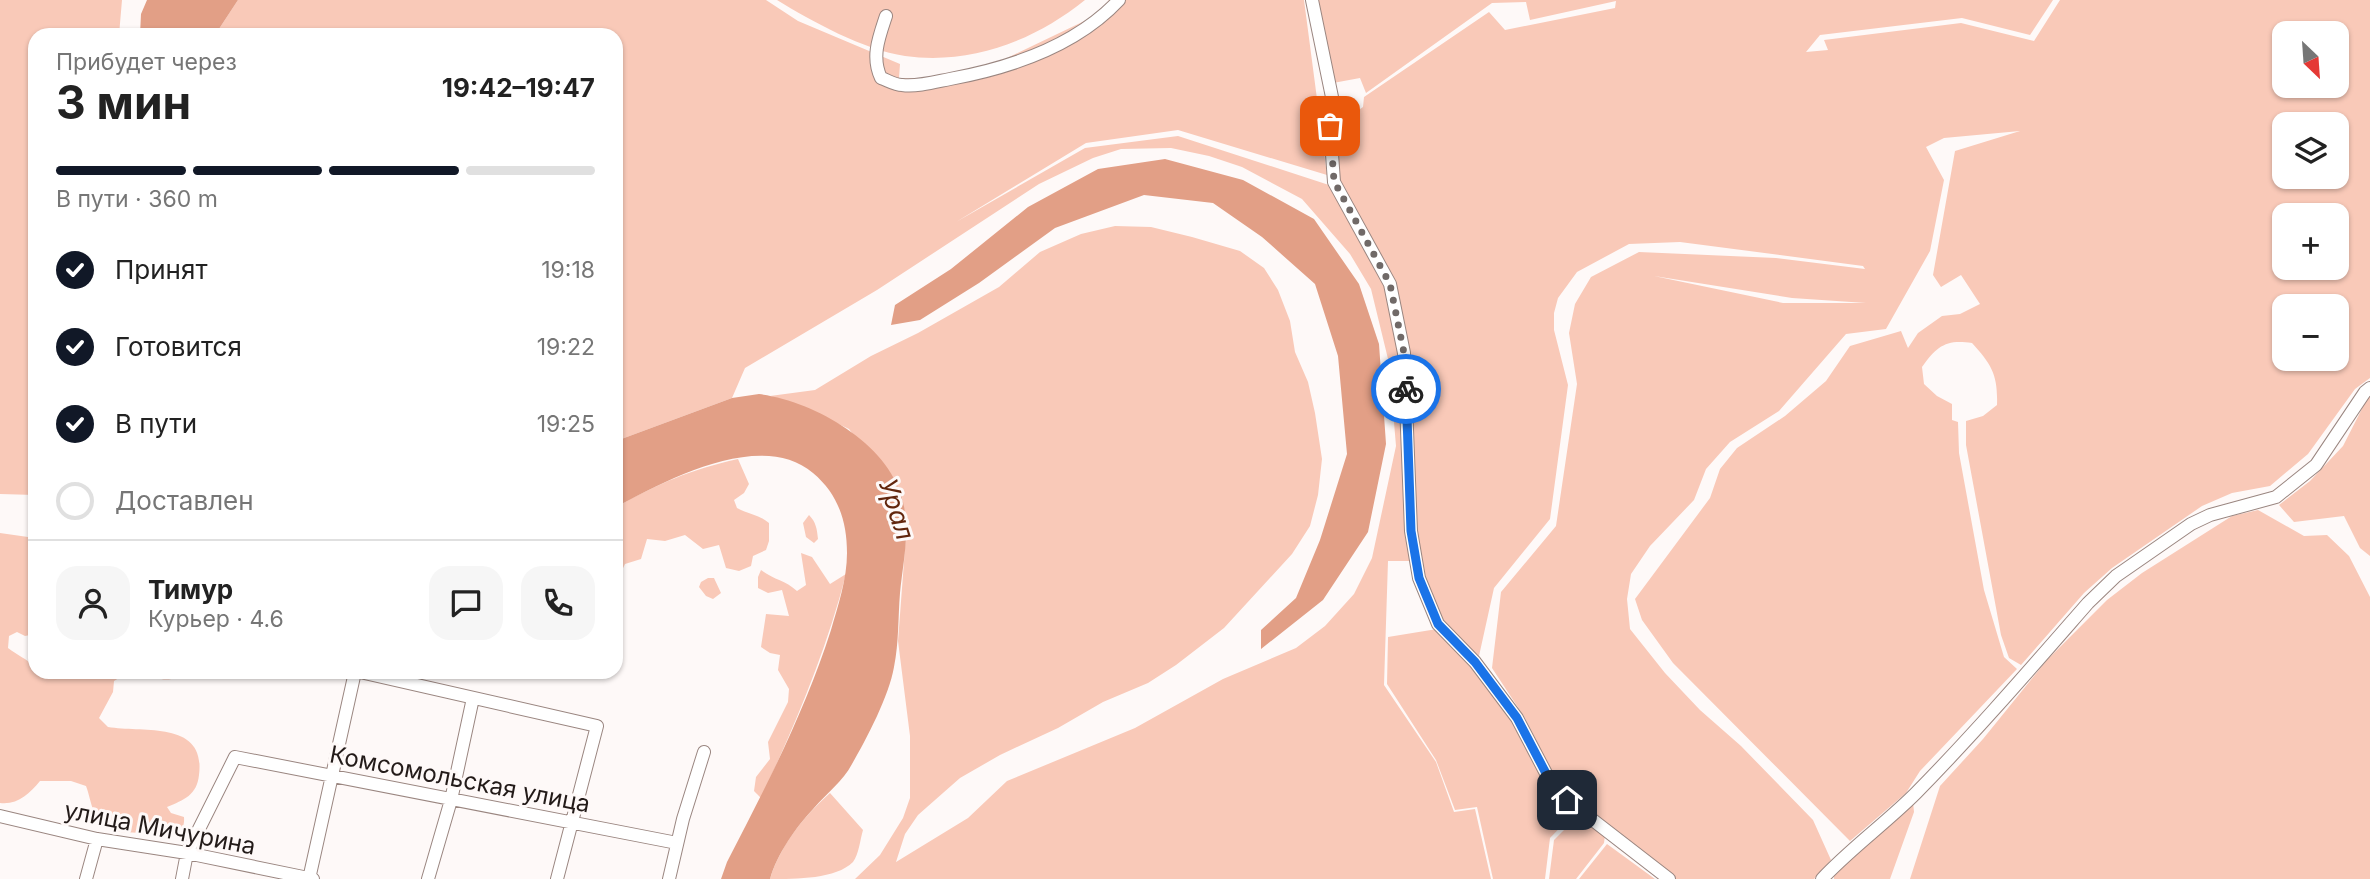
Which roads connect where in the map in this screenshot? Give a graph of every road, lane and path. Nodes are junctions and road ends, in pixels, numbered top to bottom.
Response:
1 (1119, 0) edge
2 (1312, 0) edge
3 (886, 16) dead end
4 (2370, 388) edge
5 (355, 679) edge
6 (388, 679) edge
7 (473, 698) junction
8 (704, 752) dead end
9 (331, 776) junction
10 (451, 800) junction
11 (0, 816) edge
12 (573, 822) junction
13 (97, 839) junction
14 (677, 843) junction
15 (187, 853) junction
16 (86, 879) edge
17 (182, 879) edge
18 (310, 879) edge
19 (428, 879) edge
20 (557, 879) edge
21 (669, 879) edge
22 (1669, 879) edge
23 (1822, 879) edge

1 - 3 street
2 - 22 street
4 - 23 street
5 - 9 street
6 - 7 street
7 - 10 street
7 - 12 street
8 - 14 street
9 - 10 street, Комсомольская улица
9 - 15 street, Комсомольская улица
9 - 18 street
10 - 12 street, Комсомольская улица
10 - 19 street
11 - 13 street, улица Мичурина
12 - 14 street, Комсомольская улица
12 - 20 street
13 - 15 street, улица Мичурина
13 - 16 street
14 - 21 street
15 - 17 street
15 - 18 street, улица Мичурина

